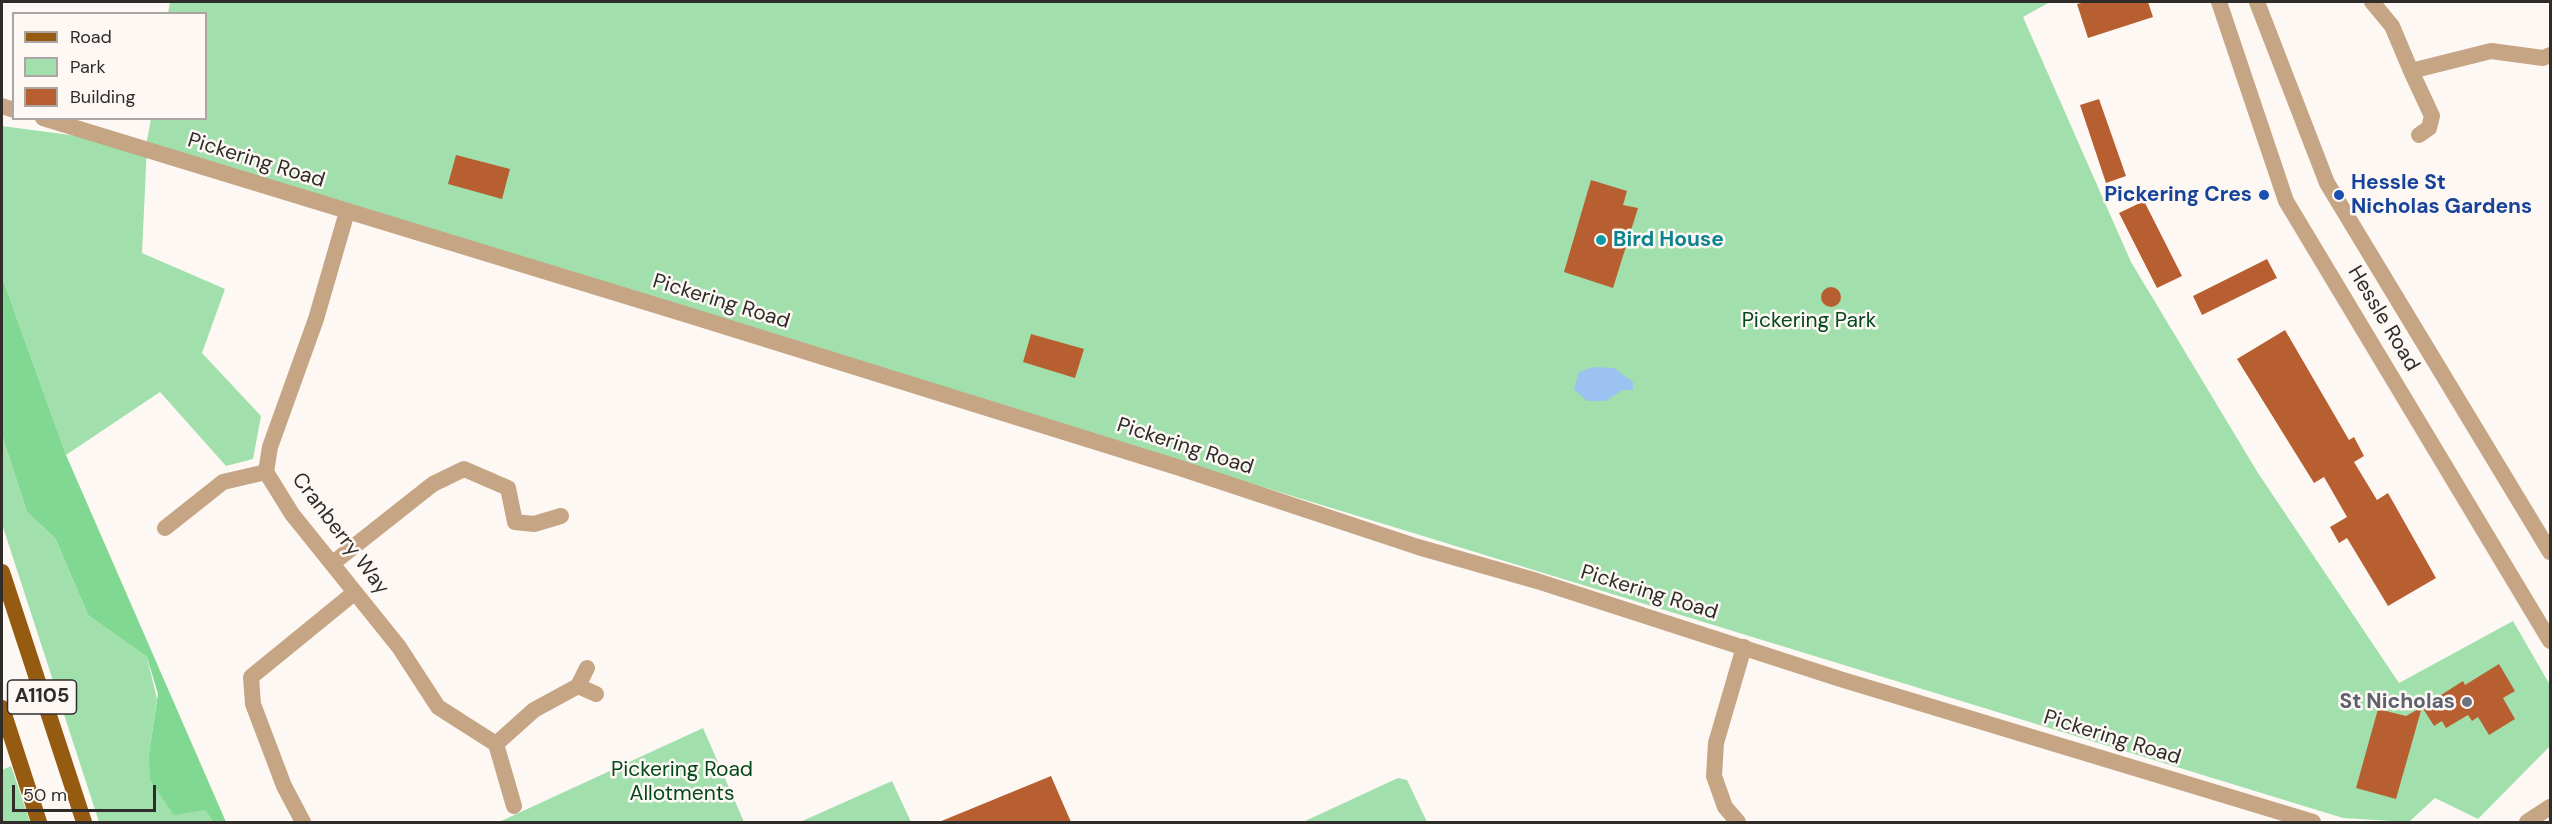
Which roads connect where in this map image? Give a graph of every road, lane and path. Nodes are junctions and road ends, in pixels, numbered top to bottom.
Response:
1 (2218, 2) edge
2 (2257, 2) edge
3 (2372, 2) edge
4 (2550, 55) edge
5 (2412, 71) junction
6 (49, 120) edge
7 (2419, 135) dead end
8 (347, 212) junction
9 (266, 472) junction
10 (561, 516) dead end
11 (165, 528) dead end
12 (2550, 552) edge
13 (333, 563) junction
14 (2, 572) edge
15 (354, 593) junction
16 (2550, 641) edge
17 (1744, 646) junction
18 (587, 668) dead end
19 (578, 686) junction
20 (596, 694) dead end
21 (2, 708) edge
22 (496, 744) junction
23 (514, 806) dead end
24 (2550, 807) edge
25 (39, 822) edge
26 (84, 822) edge
27 (303, 822) edge
28 (1738, 822) edge
29 (2313, 822) edge
30 (2527, 822) edge

1 - 16 street, Hessle Road
2 - 12 street, Hessle Road
3 - 5 street
4 - 5 street
5 - 7 street
6 - 8 street, Pickering Road
8 - 9 street, Cranberry Way
8 - 17 street, Pickering Road
9 - 11 street
9 - 13 street, Cranberry Way
10 - 13 street
13 - 15 street, Cranberry Way
14 - 26 main road, A1105
15 - 22 street, Cranberry Way
15 - 27 street
17 - 28 street
17 - 29 street, Pickering Road
18 - 19 street
19 - 20 street
19 - 22 street
21 - 25 main road, A1105
22 - 23 street
24 - 30 street

